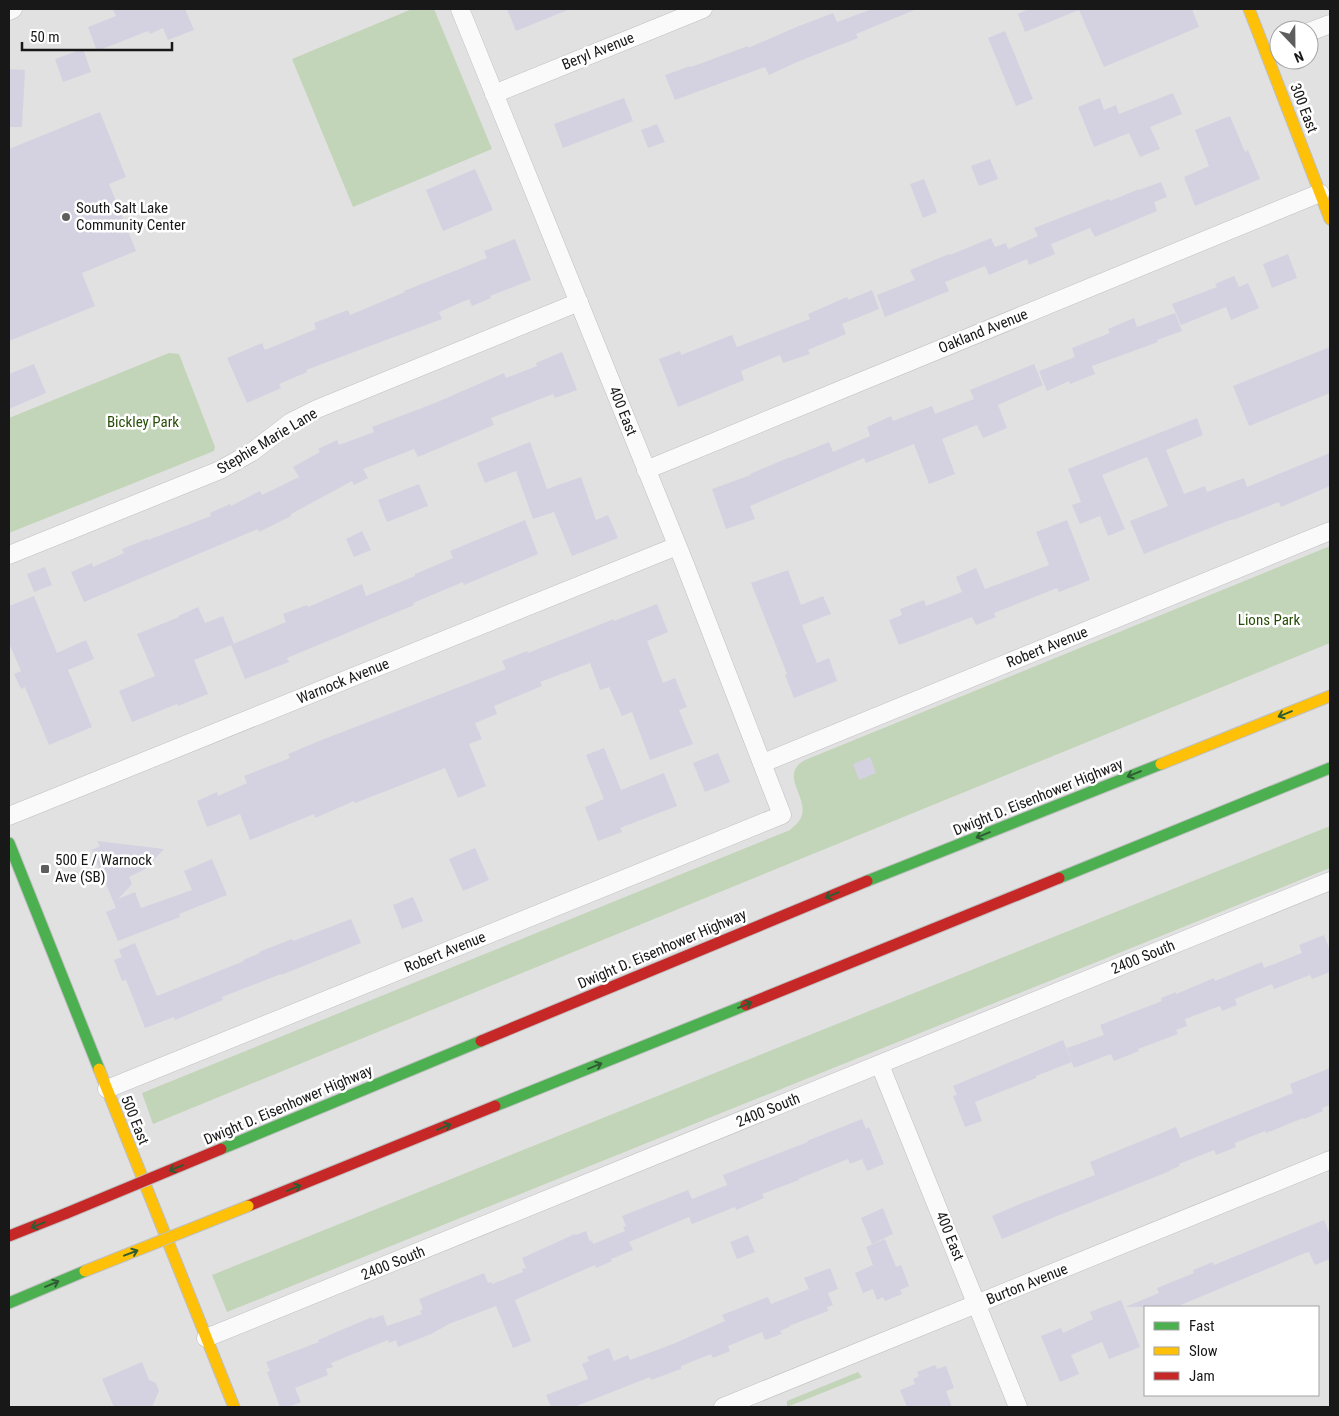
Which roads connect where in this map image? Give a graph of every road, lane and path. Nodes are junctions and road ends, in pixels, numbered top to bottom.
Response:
1 (13, 9) edge
2 (460, 9) edge
3 (703, 9) edge
4 (1249, 9) edge
5 (9, 11) edge
6 (1269, 42) edge
7 (1280, 70) edge
8 (494, 94) junction
9 (1320, 193) junction
10 (1330, 219) edge
11 (579, 302) junction
12 (646, 470) junction
13 (1330, 531) edge
14 (677, 546) junction
15 (9, 555) edge
16 (1330, 696) edge
17 (763, 763) junction
18 (1330, 768) edge
19 (782, 815) joint
20 (9, 816) edge
21 (9, 843) edge
22 (1330, 881) edge
23 (880, 1065) junction
24 (107, 1089) junction
25 (1330, 1160) edge
26 (9, 1236) edge
27 (12, 1302) edge
28 (977, 1304) junction
29 (206, 1338) junction
30 (234, 1407) edge
31 (723, 1407) edge
32 (1018, 1407) edge

1 - 5 street
2 - 8 street, 400 East
3 - 8 street, Beryl Avenue
4 - 6 main road, 300 East
7 - 9 main road, 300 East
8 - 11 street, 400 East
9 - 10 main road, 300 East
9 - 12 street, Oakland Avenue
11 - 12 street, 400 East
11 - 15 street, Stephie Marie Lane
12 - 14 street, 400 East
13 - 17 street, Robert Avenue
14 - 17 street, 400 East
14 - 20 street, Warnock Avenue
16 -> 26 main road, Dwight D. Eisenhower Highway, bridge
17 - 19 street, 400 East
27 -> 18 main road, bridge
19 - 24 street, Robert Avenue
21 - 24 main road, 500 East
22 - 23 street, 2400 South
23 - 28 street, 400 East
23 - 29 street, 2400 South
24 - 29 main road, 500 East
25 - 28 street, Burton Avenue
28 - 31 street, Burton Avenue
28 - 32 street, 400 East
29 - 30 main road, 500 East

